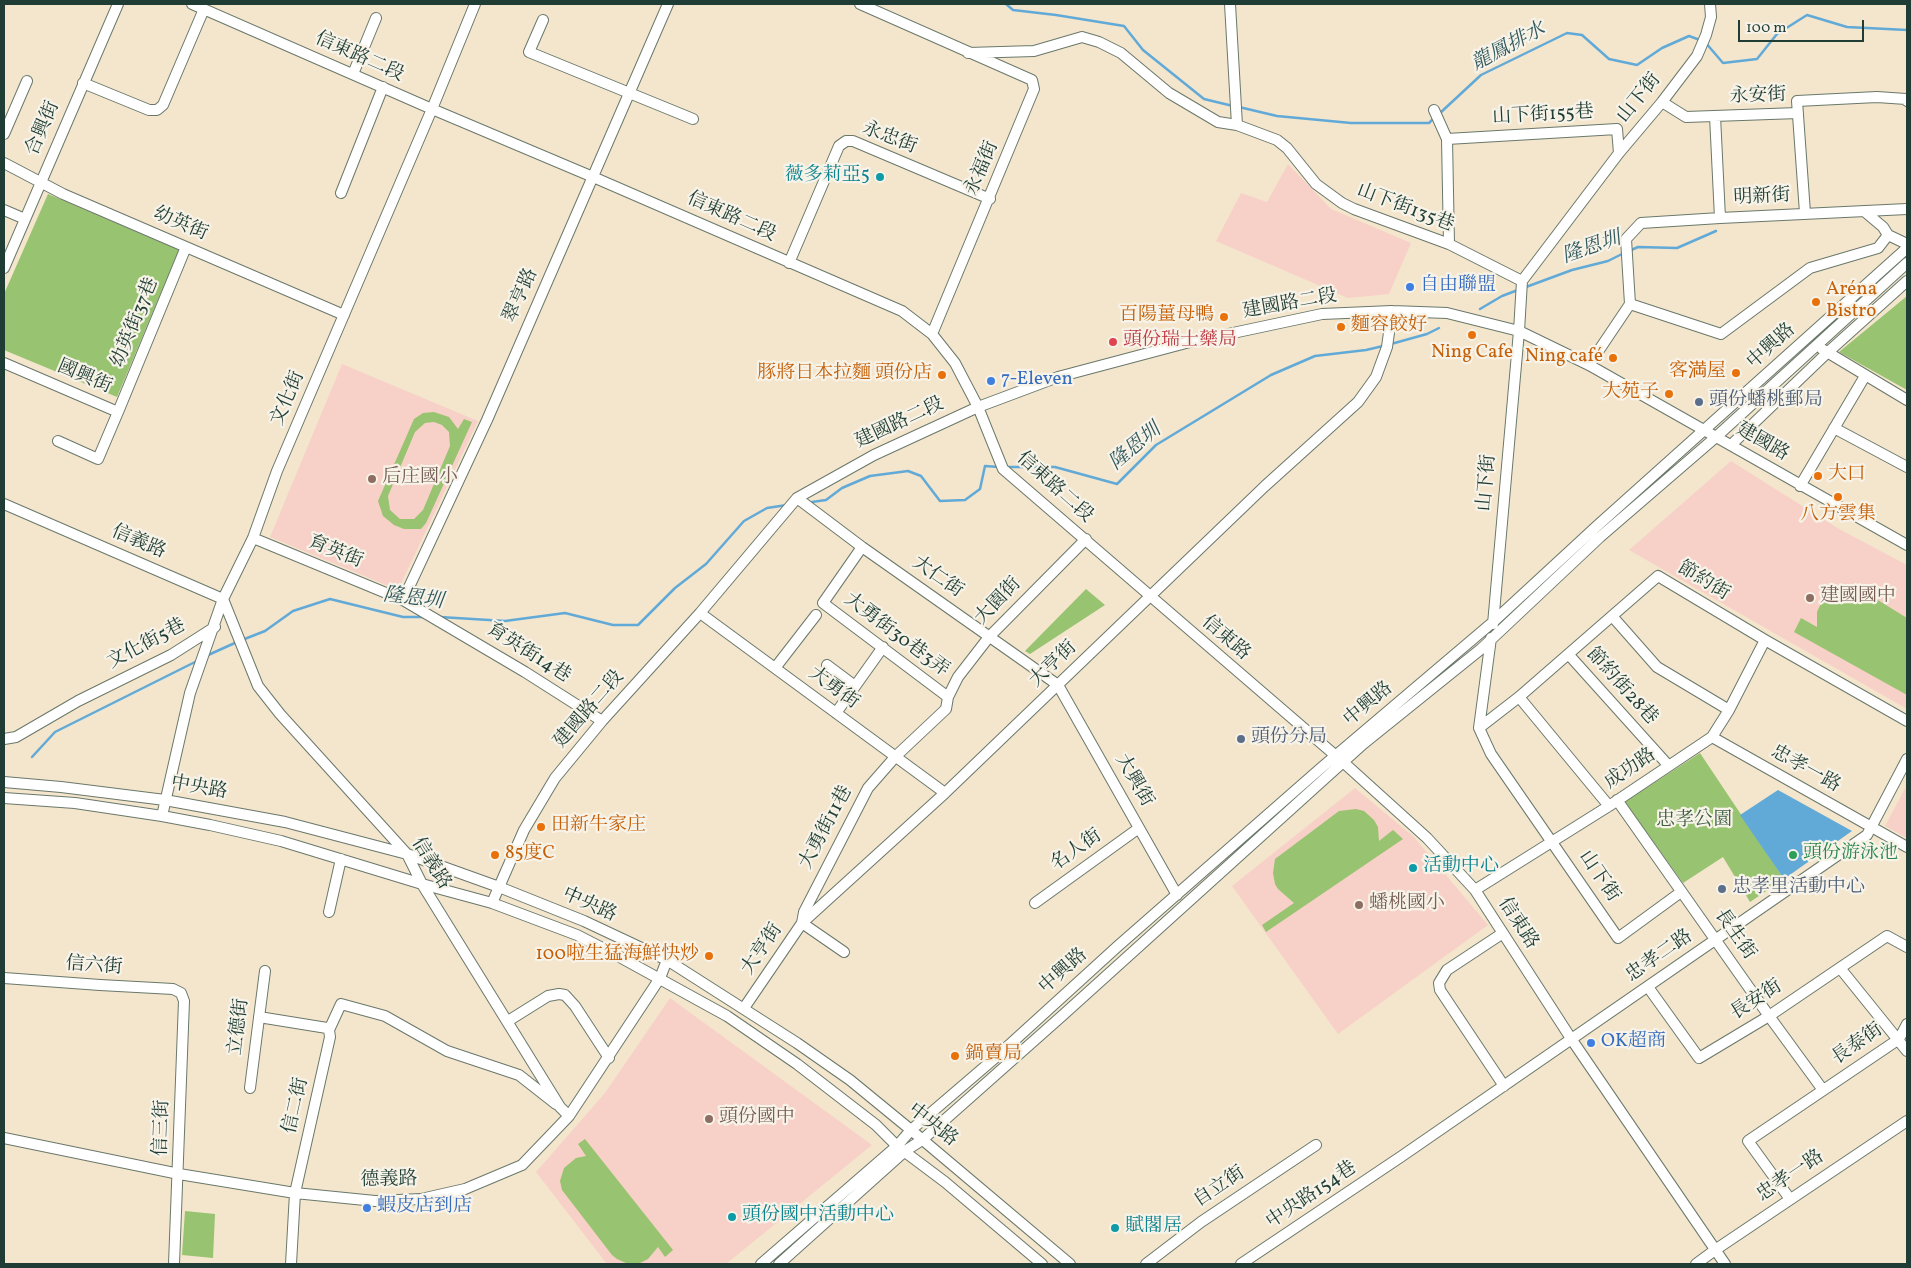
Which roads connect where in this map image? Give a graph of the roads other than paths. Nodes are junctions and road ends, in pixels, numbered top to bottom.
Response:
1 (118, 4) edge
2 (192, 4) edge
3 (475, 4) edge
4 (668, 4) edge
5 (860, 4) edge
6 (1230, 4) edge
7 (1710, 4) edge
8 (204, 9) junction
9 (376, 18) dead end
10 (543, 20) dead end
11 (968, 53) junction
12 (353, 74) junction
13 (27, 81) dead end
14 (83, 83) junction
15 (383, 88) junction
16 (628, 92) junction
17 (1907, 101) edge
18 (1662, 102) junction
19 (432, 109) junction
20 (1434, 112) dead end
21 (1798, 113) junction
22 (1714, 116) junction
23 (692, 119) dead end
24 (1237, 121) junction
25 (4, 134) edge
26 (1447, 139) junction
27 (1619, 153) junction
28 (4, 163) edge
29 (593, 176) junction
30 (41, 183) junction
31 (341, 193) dead end
32 (990, 199) junction
33 (1907, 209) edge
34 (4, 210) edge
35 (1864, 211) junction
36 (1805, 214) junction
37 (1720, 218) junction
38 (25, 219) junction
39 (1888, 235) junction
40 (1449, 244) junction
41 (1907, 244) edge
42 (186, 247) junction
43 (1907, 248) edge
44 (789, 263) junction
45 (1907, 263) edge
46 (4, 268) edge
47 (1907, 281) edge
48 (1522, 286) junction
49 (1630, 304) junction
50 (1392, 311) junction
51 (344, 315) junction
52 (1519, 331) junction
53 (932, 334) junction
54 (1816, 345) junction
55 (1827, 353) junction
56 (4, 362) edge
57 (1589, 365) junction
58 (1865, 376) junction
59 (1907, 400) edge
60 (978, 407) junction
61 (118, 412) junction
62 (1834, 428) junction
63 (1705, 431) junction
64 (1716, 437) junction
65 (58, 441) dead end
66 (1731, 446) junction
67 (1907, 467) edge
68 (1800, 486) junction
69 (796, 498) junction
70 (4, 504) edge
71 (253, 538) junction
72 (1086, 539) junction
73 (1907, 545) edge
74 (862, 547) junction
75 (1150, 597) junction
76 (223, 599) junction
77 (403, 600) junction
78 (700, 613) junction
79 (816, 615) dead end
80 (432, 616) joint
81 (1612, 616) junction
82 (1493, 622) junction
83 (215, 627) junction
84 (989, 636) junction
85 (1491, 640) junction
86 (1766, 640) junction
87 (883, 647) junction
88 (1569, 654) junction
89 (827, 666) dead end
90 (775, 668) junction
91 (1058, 685) junction
92 (855, 686) junction
93 (948, 697) junction
94 (1519, 697) junction
95 (1729, 710) junction
96 (836, 713) junction
97 (1907, 721) edge
98 (602, 722) junction
99 (1479, 728) junction
100 (1712, 737) junction
101 (4, 739) edge
102 (896, 756) junction
103 (1907, 758) edge
104 (1340, 759) junction
105 (1668, 765) junction
106 (4, 782) edge
107 (945, 793) junction
108 (4, 798) edge
109 (165, 800) junction
110 (1613, 803) junction
111 (162, 816) junction
112 (1872, 827) junction
113 (1139, 828) junction
114 (1552, 841) junction
115 (1907, 847) edge
116 (407, 854) junction
117 (341, 859) junction
118 (422, 884) junction
119 (499, 886) junction
120 (1475, 890) junction
121 (1681, 892) junction
122 (1177, 894) junction
123 (492, 902) junction
124 (1035, 902) dead end
125 (329, 912) dead end
126 (802, 923) junction
127 (1502, 934) junction
128 (1716, 940) junction
129 (1907, 947) edge
130 (844, 952) dead end
131 (667, 960) junction
132 (1840, 968) junction
133 (265, 971) dead end
134 (4, 978) edge
135 (660, 978) junction
136 (1648, 987) junction
137 (181, 993) joint
138 (744, 1008) junction
139 (1769, 1016) junction
140 (259, 1017) junction
141 (508, 1021) junction
142 (1907, 1024) edge
143 (328, 1029) junction
144 (1899, 1039) junction
145 (1572, 1040) junction
146 (1907, 1051) edge
147 (609, 1058) junction
148 (995, 1058) junction
149 (1003, 1067) junction
150 (1504, 1086) junction
151 (250, 1088) dead end
152 (1824, 1090) junction
153 (560, 1107) junction
154 (569, 1116) junction
155 (1907, 1121) edge
156 (911, 1130) junction
157 (4, 1138) edge
158 (922, 1140) junction
159 (1316, 1145) dead end
160 (901, 1148) junction
161 (1402, 1156) joint
162 (179, 1174) junction
163 (295, 1193) junction
164 (1790, 1199) junction
165 (1715, 1250) junction
166 (174, 1264) edge
167 (291, 1264) edge
168 (761, 1264) edge
169 (779, 1264) edge
170 (1042, 1264) edge
171 (1070, 1264) edge
172 (1146, 1264) edge
173 (1241, 1264) edge
174 (1696, 1264) edge
175 (1725, 1264) edge

1 - 14 street, 合興街
2 - 8 street, 信東路二段
3 - 19 street, 文化街
4 - 16 street, 翠亨路
5 - 11 street
6 - 24 street
7 - 18 street, 山下街
8 - 12 street, 信東路二段
8 - 14 street
9 - 12 street
10 - 16 street
11 - 24 street, 山下街135巷
11 - 32 street, 永福街
12 - 15 street, 信東路二段
13 - 25 street
14 - 30 street, 合興街
15 - 19 street, 信東路二段
15 - 31 street
16 - 23 street
16 - 29 street, 翠亨路
17 - 21 street, 永安街
18 - 22 street, 永安街
18 - 27 street, 山下街
19 - 29 street, 信東路二段
19 - 51 street, 文化街
20 - 26 street
21 - 22 street, 永安街
21 - 36 street
22 - 37 street
24 - 40 street, 山下街135巷
26 - 27 street, 山下街155巷
26 - 40 street
27 - 48 street, 山下街
28 - 30 street, 幼英街
29 - 44 street, 信東路二段
29 - 77 street, 翠亨路
30 - 38 street, 合興街
30 - 42 street, 幼英街
32 - 44 street, 永忠街
32 - 53 street, 永福街
33 - 35 street, 明新街
34 - 38 street
35 - 36 street, 明新街
35 - 39 street
36 - 37 street, 明新街
37 - 49 street, 明新街
38 - 46 street, 合興街
39 - 41 street
39 - 49 street
40 - 48 street, 山下街135巷
42 - 51 street, 幼英街
42 - 61 street, 幼英街37巷
43 - 63 street, 中興路
44 - 53 street, 信東路二段
45 - 54 street, 中興路
47 - 55 street
48 - 52 street, 山下街
49 - 57 street
50 - 52 street, 建國路二段
50 - 60 street, 建國路二段
50 - 75 street, 大亨街
51 - 71 street, 文化街
52 - 57 street, 建國路
52 - 82 street, 山下街
53 - 60 street, 信東路二段
54 - 55 street
54 - 64 street, 中興路
55 - 58 street
55 - 66 street
56 - 61 street, 國興街
57 - 63 street, 建國路
58 - 59 street
58 - 62 street
60 - 69 street, 建國路二段
60 - 72 street, 信東路二段
61 - 65 street, 國興街
62 - 67 street
62 - 68 street
63 - 64 street, 建國路
63 - 82 street, 中興路
64 - 66 street, 建國路
64 - 85 street, 中興路
66 - 68 street, 建國路
68 - 73 street, 建國路
69 - 74 street, 大仁街
69 - 78 street, 建國路二段
70 - 76 street, 信義路
71 - 76 street, 文化街
71 - 77 street, 育英街
72 - 75 street, 信東路二段
72 - 84 street, 大園街
74 - 84 street, 大仁街
74 - 87 street, 大勇街30巷3弄
75 - 91 street, 大亨街
75 - 104 street, 信東路
76 - 83 street, 文化街
76 - 116 street, 信義路
77 - 80 street, 育英街
78 - 90 street, 大勇街
78 - 98 street, 建國路二段
79 - 90 street
80 - 98 street, 育英街14巷
81 - 86 street, 節約街
81 - 88 street, 節約街
81 - 95 street
82 - 85 street, 山下街
82 - 104 street, 中興路
83 - 101 street, 文化街5巷
83 - 109 street, 文化街
84 - 91 street, 大仁街
84 - 93 street, 大園街
85 - 99 street, 山下街
85 - 104 street, 中興路
86 - 95 street, 成功路
86 - 97 street, 節約街
87 - 92 street
87 - 93 street, 大勇街30巷3弄
88 - 94 street, 節約街
88 - 105 street, 節約街28巷
89 - 92 street
90 - 96 street, 大勇街
91 - 107 street, 大亨街
91 - 113 street, 大興街
92 - 96 street
93 - 102 street, 大園街
94 - 99 street, 節約街
94 - 110 street, 長生街
95 - 100 street, 成功路
96 - 102 street, 大勇街
98 - 119 street, 建國路二段
99 - 114 street, 山下街
100 - 105 street, 成功路
100 - 112 street, 忠孝一路
102 - 107 street, 大勇街
102 - 126 street, 大勇街11巷
103 - 112 street, 忠孝二路
104 - 120 street, 信東路
104 - 122 street, 中興路
104 - 149 street, 中興路
105 - 110 street, 成功路
106 - 109 street, 中央路
107 - 126 street, 大亨街
108 - 111 street, 中央路
109 - 111 street, 文化街
109 - 116 street, 中央路
110 - 114 street, 成功路
110 - 121 street, 長生街
111 - 117 street, 中央路
112 - 115 street, 忠孝一路
112 - 128 street, 忠孝二路
113 - 122 street, 大興街
113 - 124 street, 名人街
114 - 120 street, 成功路
114 - 121 street, 山下街
116 - 118 street, 信義路
116 - 119 street, 中央路
117 - 118 street, 中央路
117 - 125 street
118 - 123 street, 中央路
118 - 141 street, 信義路
119 - 123 street, 建國路二段
119 - 131 street, 中央路
120 - 127 street, 信東路
121 - 128 street, 長生街
122 - 148 street, 中興路
123 - 135 street, 中央路
126 - 130 street
126 - 138 street, 大亨街
127 - 145 street, 信東路
127 - 150 street
128 - 136 street, 忠孝二路
128 - 139 street, 長生街
129 - 132 street, 長安街
131 - 135 street, 德義路
131 - 138 street, 中央路
132 - 139 street, 長安街
132 - 144 street
133 - 140 street, 立德街
134 - 137 street, 信六街
135 - 147 street, 德義路
135 - 160 street, 中央路
136 - 139 street, 長安街
136 - 145 street, 忠孝二路
137 - 162 street, 信三街
138 - 156 street, 中央路
139 - 152 street, 長生街
140 - 143 street
140 - 151 street, 立德街
141 - 147 street
141 - 153 street, 信義路
142 - 144 street, 長泰街
143 - 153 street, 信二街
143 - 163 street, 信二街
144 - 146 street
144 - 152 street, 長泰街
145 - 150 street, 忠孝二路
145 - 165 street, 信東路
147 - 154 street, 德義路
148 - 149 street
148 - 156 street, 中興路
149 - 158 street, 中興路
150 - 161 street, 忠孝二路
152 - 164 street, 長泰街
153 - 154 street, 信義路
154 - 163 street, 德義路
155 - 164 street, 忠孝一路
156 - 158 street, 中央路
156 - 160 street, 中興路
157 - 162 street, 德義路
158 - 160 street, 中興路
158 - 171 street, 中央路
159 - 172 street, 自立街
160 - 168 street, 中興路
160 - 169 street, 中興路
160 - 170 street, 中央路
161 - 173 street, 中央路154巷
162 - 163 street, 德義路
162 - 166 street, 信三街
163 - 167 street, 信二街
164 - 165 street, 忠孝一路
165 - 174 street, 忠孝一路
165 - 175 street, 信東路

